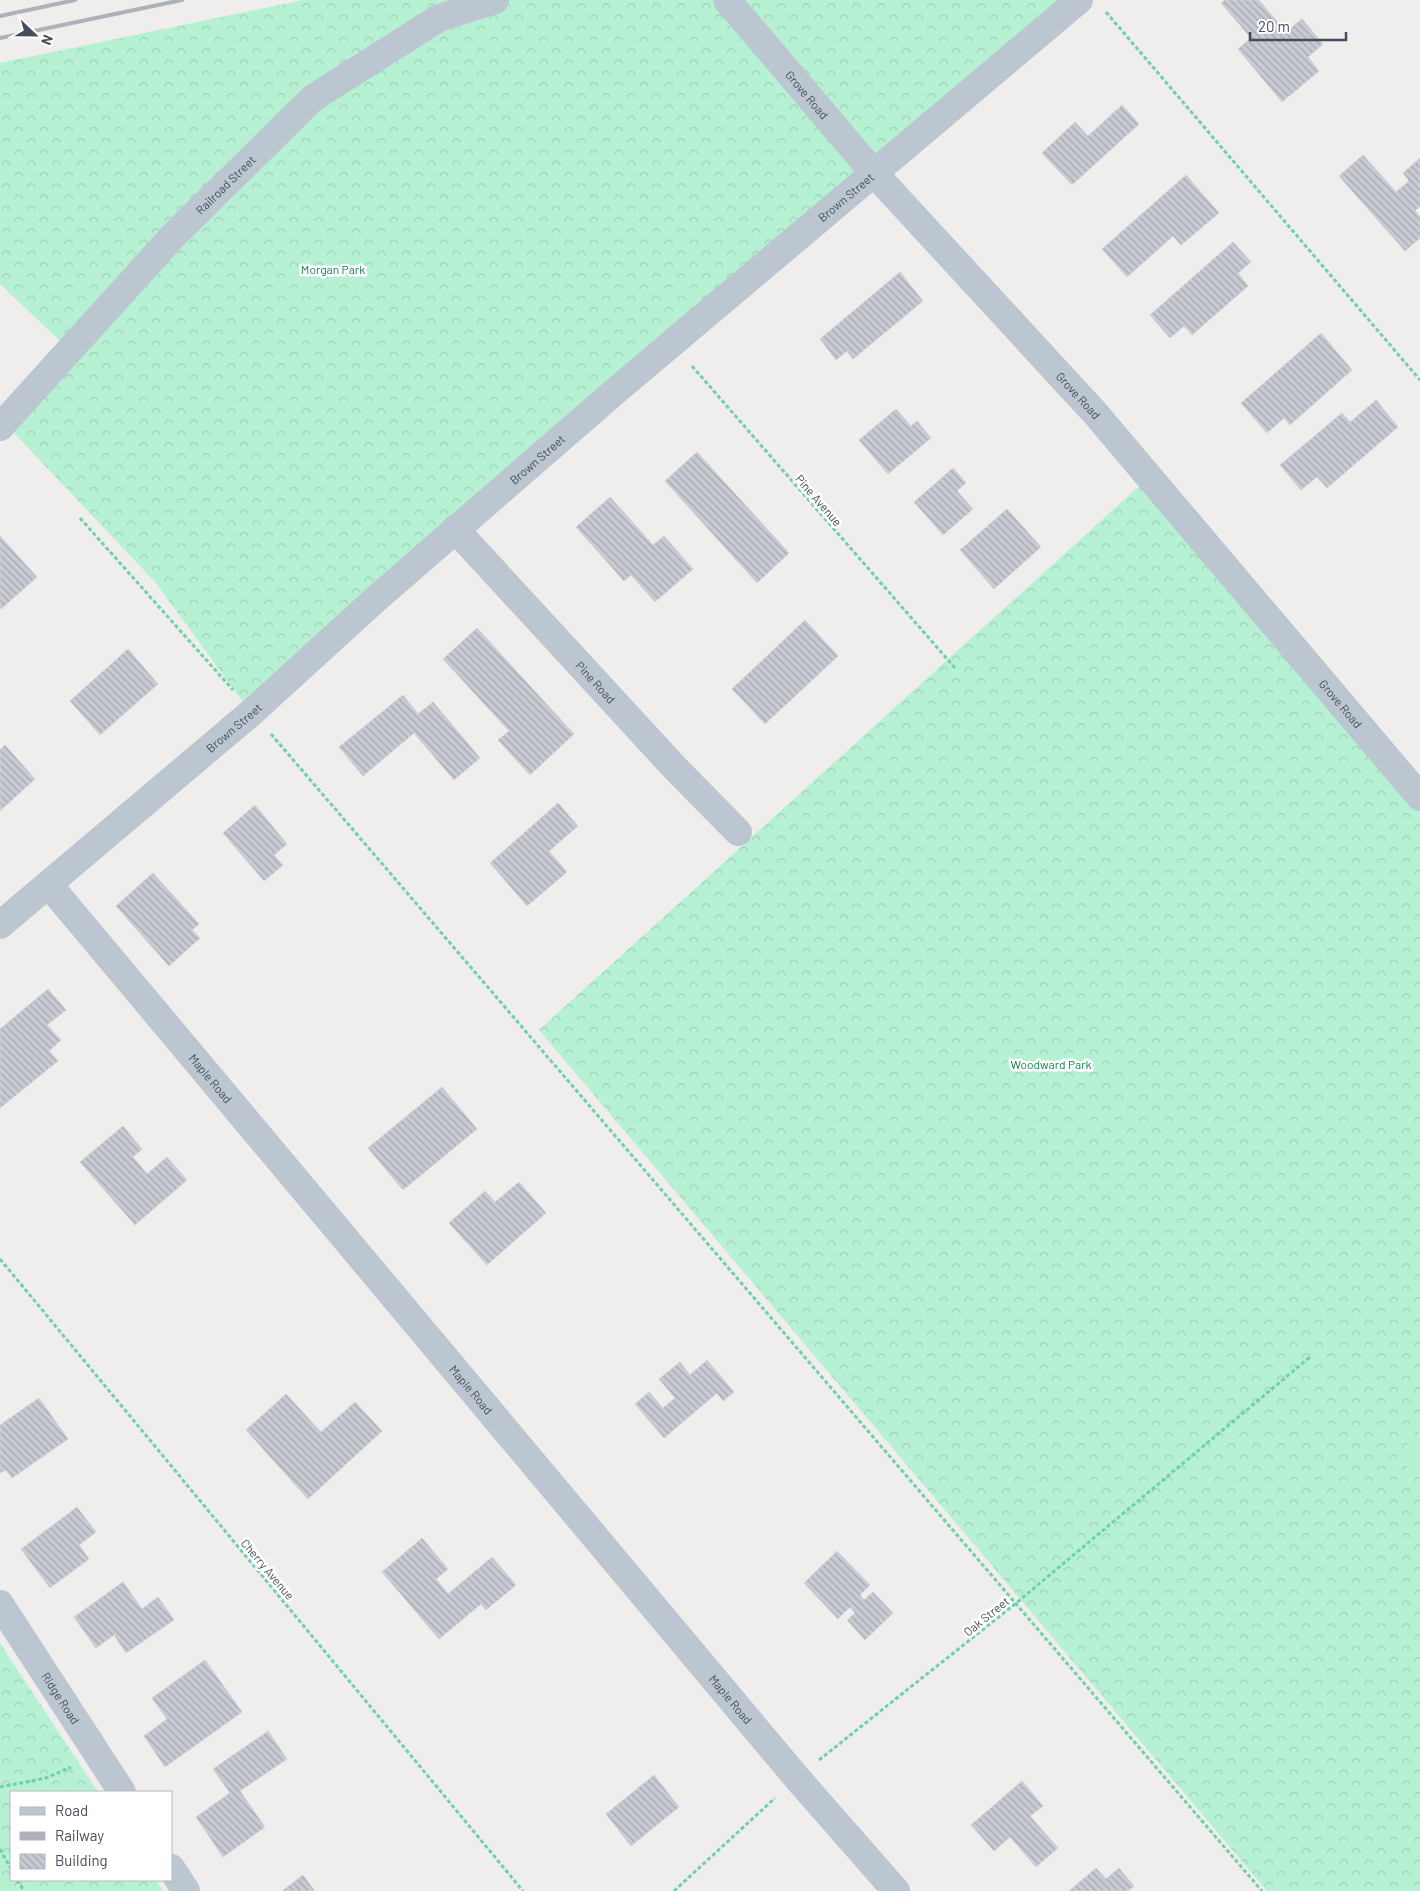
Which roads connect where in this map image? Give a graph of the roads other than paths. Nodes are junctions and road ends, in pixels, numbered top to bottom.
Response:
1 (496, 0) edge
2 (727, 0) edge
3 (1091, 4) edge
4 (873, 172) junction
5 (0, 427) edge
6 (455, 529) junction
7 (1420, 797) edge
8 (738, 832) dead end
9 (49, 885) junction
10 (0, 925) edge
11 (0, 1604) edge
12 (121, 1791) edge
13 (172, 1870) edge
14 (186, 1891) edge
15 (896, 1891) edge

1 - 5 street, Railroad Street
2 - 4 street, Grove Road
3 - 4 street, Brown Street
4 - 6 street, Brown Street
4 - 7 street, Grove Road
6 - 8 street, Pine Road
6 - 9 street, Brown Street
9 - 10 street, Brown Street
9 - 15 street, Maple Road
11 - 12 street, Ridge Road
13 - 14 street

